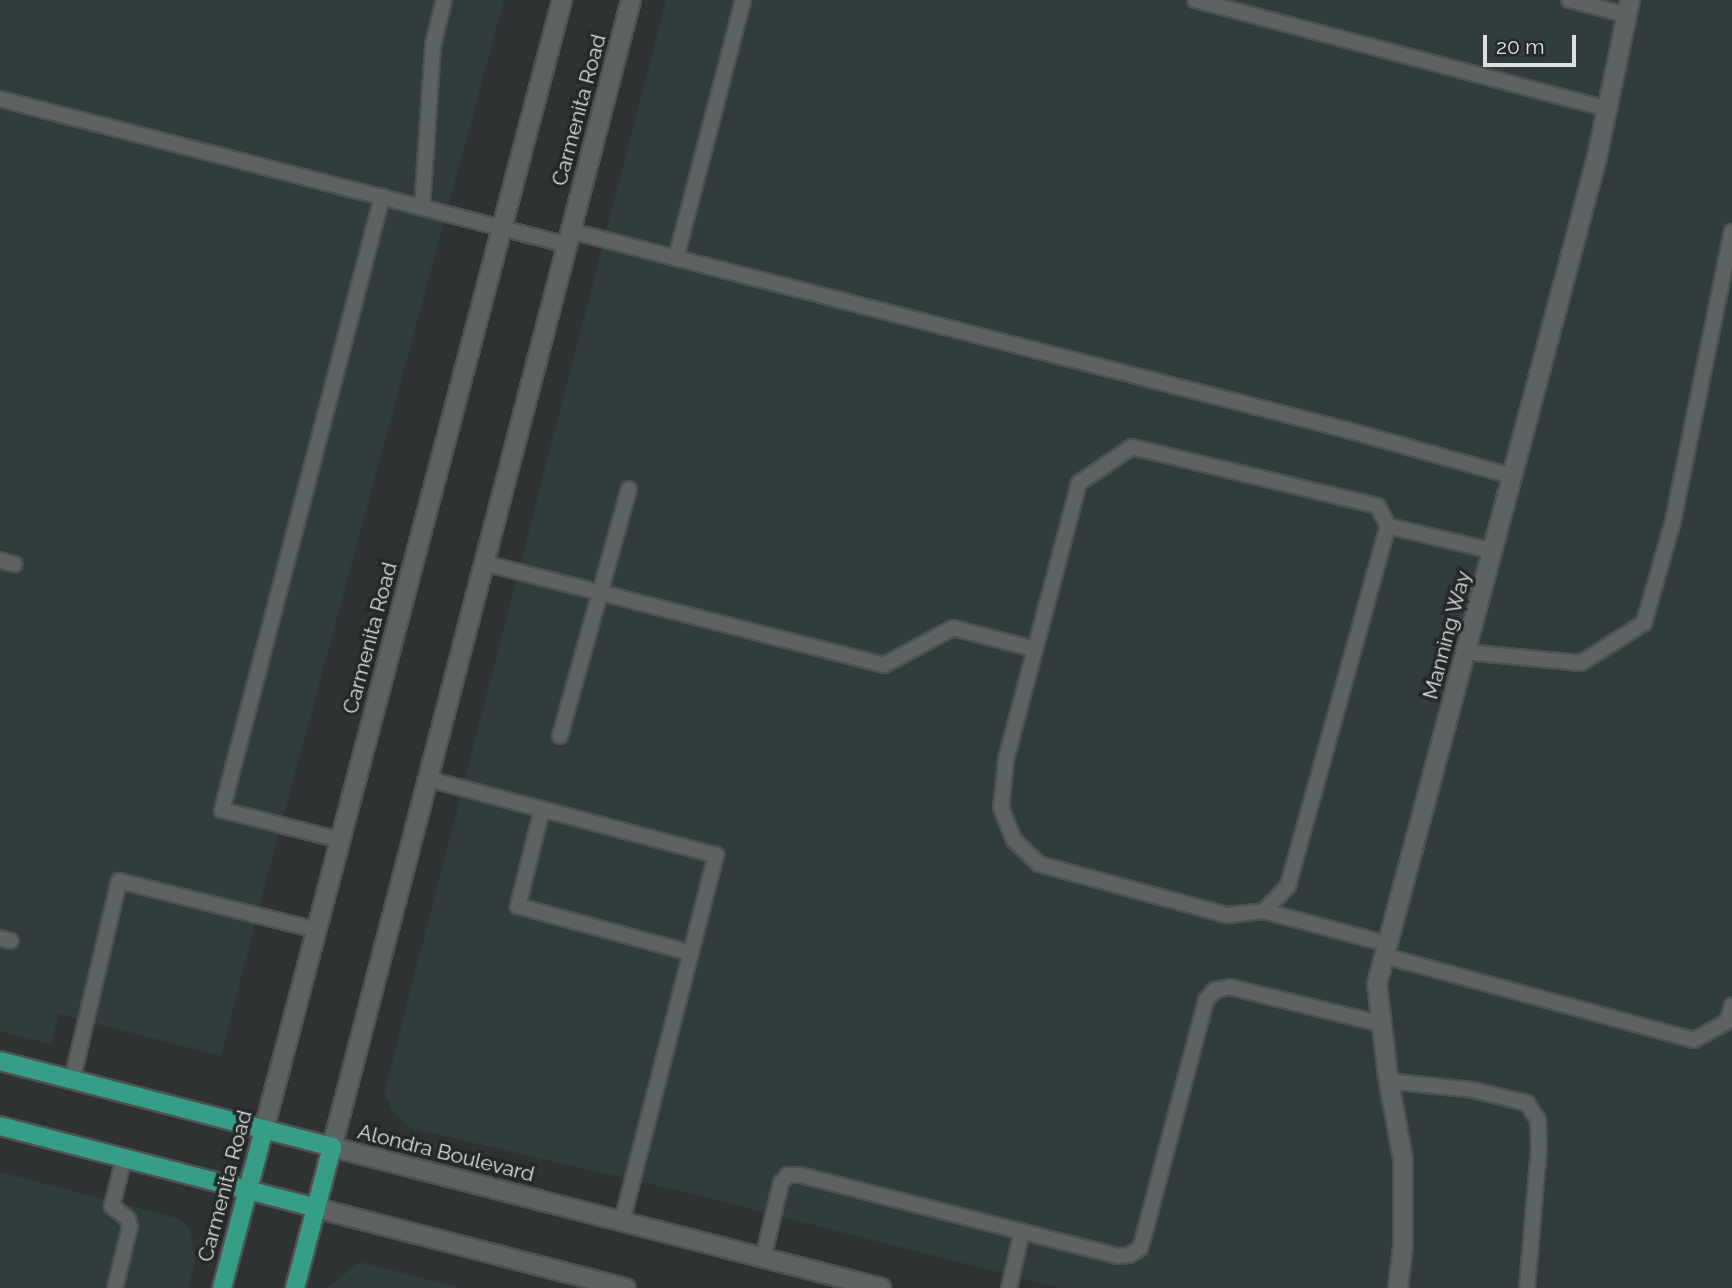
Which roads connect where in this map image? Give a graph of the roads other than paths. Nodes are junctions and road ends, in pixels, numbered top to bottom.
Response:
1 (444, 0) edge
2 (562, 0) edge
3 (631, 0) edge
4 (743, 0) edge
5 (1195, 0) edge
6 (1569, 0) edge
7 (1629, 8) edge
8 (0, 99) edge
9 (1607, 109) junction
10 (382, 197) junction
11 (422, 208) junction
12 (502, 228) junction
13 (1732, 232) edge
14 (570, 238) junction
15 (676, 258) junction
16 (1512, 476) junction
17 (629, 489) dead end
18 (1388, 526) junction
19 (1493, 551) junction
20 (484, 563) junction
21 (600, 593) junction
22 (1035, 649) junction
23 (1465, 652) junction
24 (560, 736) dead end
25 (428, 779) junction
26 (542, 809) junction
27 (340, 840) junction
28 (1264, 911) junction
29 (317, 930) junction
30 (1387, 950) junction
31 (691, 953) junction
32 (1732, 1004) edge
33 (1382, 1024) junction
34 (0, 1061) edge
35 (72, 1080) junction
36 (1388, 1081) junction
37 (0, 1126) edge
38 (264, 1129) junction
39 (331, 1147) junction
40 (124, 1158) junction
41 (248, 1190) junction
42 (316, 1208) junction
43 (622, 1221) junction
44 (1022, 1231) junction
45 (763, 1258) junction
46 (115, 1288) edge
47 (222, 1288) edge
48 (295, 1288) edge
49 (626, 1288) edge
50 (881, 1288) edge
51 (1009, 1288) edge
52 (1398, 1288) edge
53 (1527, 1288) edge

1 - 11 lane
2 - 12 main road, Carmenita Road
3 - 14 main road, Carmenita Road
4 - 15 lane
5 - 9 lane
6 - 7 lane
7 - 9 main road, Manning Way
8 - 10 lane
9 - 16 main road, Manning Way
10 - 11 lane
10 - 27 lane
11 - 12 lane
12 - 14 lane
12 - 27 main road, Carmenita Road
13 - 23 lane
14 - 15 lane
14 - 20 main road, Carmenita Road
15 - 16 lane
16 - 19 main road, Manning Way
17 - 21 lane
18 - 19 lane
18 - 22 lane
18 - 28 lane
19 - 23 main road, Manning Way
20 - 21 lane
20 - 25 main road, Carmenita Road
21 - 22 lane
21 - 24 lane
22 - 28 lane
23 - 30 main road, Manning Way
25 - 26 lane
25 - 39 main road, Carmenita Road
26 - 31 lane
26 - 31 lane
27 - 29 main road, Carmenita Road
28 - 30 lane
29 - 35 lane
29 - 38 main road, Carmenita Road
30 - 32 lane
30 - 33 main road, Manning Way
31 - 43 lane
33 - 36 main road, Manning Way
33 - 44 lane
34 - 35 main road, Alondra Boulevard
35 - 38 main road, Alondra Boulevard
36 - 52 main road, Manning Way
36 - 53 lane
37 - 40 main road
38 - 39 main road, Alondra Boulevard
38 - 41 main road, Carmenita Road
39 - 42 main road, Carmenita Road
39 - 43 main road, Alondra Boulevard
40 - 41 main road
40 - 46 lane
41 - 42 main road
41 - 47 main road, Carmenita Road
42 - 48 main road, Carmenita Road
42 - 49 main road
43 - 45 main road, Alondra Boulevard
44 - 45 lane
44 - 51 lane
45 - 50 main road, Alondra Boulevard

